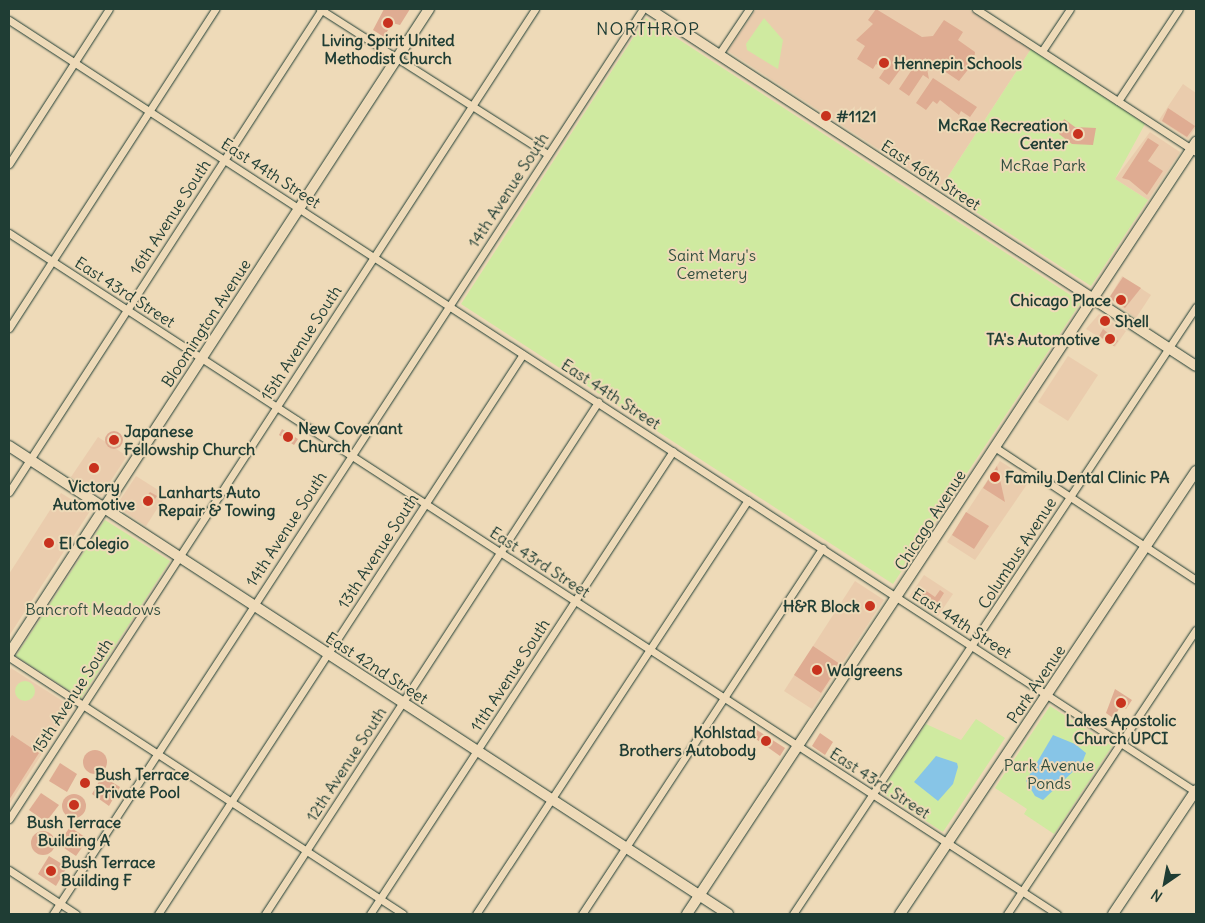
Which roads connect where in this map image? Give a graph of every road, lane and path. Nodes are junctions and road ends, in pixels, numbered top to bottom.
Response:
1 (109, 9) edge
2 (216, 9) edge
3 (321, 9) edge
4 (429, 9) edge
5 (535, 9) edge
6 (642, 9) edge
7 (648, 9) edge
8 (749, 9) edge
9 (976, 9) edge
10 (1070, 9) edge
11 (1179, 9) edge
12 (9, 20) edge
13 (1042, 51) junction
14 (719, 54) junction
15 (396, 58) junction
16 (74, 63) junction
17 (1118, 101) junction
18 (471, 106) junction
19 (148, 110) junction
20 (1195, 148) edge
21 (548, 154) junction
22 (224, 160) junction
23 (9, 164) edge
24 (298, 208) junction
25 (9, 234) edge
26 (374, 257) junction
27 (52, 261) junction
28 (1094, 299) junction
29 (448, 305) junction
30 (1196, 307) edge
31 (126, 309) junction
32 (9, 328) edge
33 (1169, 348) junction
34 (523, 354) junction
35 (201, 358) junction
36 (1196, 366) edge
37 (598, 402) junction
38 (276, 407) junction
39 (9, 446) edge
40 (996, 448) junction
41 (673, 451) junction
42 (351, 455) junction
43 (30, 460) junction
44 (1196, 471) edge
45 (9, 492) edge
46 (1070, 498) junction
47 (748, 500) junction
48 (425, 504) junction
49 (104, 508) junction
50 (1145, 546) junction
51 (822, 548) junction
52 (500, 552) junction
53 (178, 556) junction
54 (1196, 580) edge
55 (897, 597) junction
56 (575, 600) junction
57 (253, 605) junction
58 (1196, 630) edge
59 (972, 646) junction
60 (649, 649) junction
61 (10, 651) edge
62 (328, 654) junction
63 (1047, 695) junction
64 (724, 698) junction
65 (402, 702) junction
66 (82, 704) junction
67 (1121, 743) junction
68 (798, 747) junction
69 (477, 752) junction
70 (157, 754) junction
71 (1196, 791) edge
72 (872, 794) junction
73 (551, 799) junction
74 (231, 802) junction
75 (9, 819) edge
76 (947, 843) junction
77 (625, 848) junction
78 (306, 851) junction
79 (9, 870) edge
80 (1022, 892) junction
81 (700, 896) junction
82 (380, 899) junction
83 (60, 904) junction
84 (53, 914) edge
85 (76, 914) edge
86 (158, 914) edge
87 (265, 914) edge
88 (370, 914) edge
89 (403, 914) edge
90 (476, 914) edge
91 (582, 914) edge
92 (688, 914) edge
93 (728, 914) edge
94 (793, 914) edge
95 (900, 914) edge
96 (1007, 914) edge
97 (1057, 914) edge
98 (1113, 914) edge

1 - 16 street
2 - 19 street
3 - 15 street
3 - 22 street, 16th Avenue South
4 - 15 street, Bloomington Avenue
5 - 18 street, 15th Avenue South
6 - 21 street, 14th Avenue South
7 - 14 street, East 46th Street
8 - 14 street
9 - 13 street
10 - 13 street
11 - 17 street
12 - 16 street, East 44th Street
13 - 17 street
14 - 28 street, East 46th Street
15 - 18 street
15 - 24 street, Bloomington Avenue
16 - 19 street, East 44th Street
16 - 23 street
17 - 20 street
18 - 21 street
18 - 26 street, 15th Avenue South
19 - 22 street, East 44th Street
19 - 27 street
20 - 28 street, Chicago Avenue
21 - 29 street, 14th Avenue South
22 - 24 street, East 44th Street
22 - 31 street, 16th Avenue South
24 - 26 street, East 44th Street
24 - 35 street, Bloomington Avenue
25 - 27 street, East 43rd Street
26 - 29 street, East 44th Street
26 - 38 street, 15th Avenue South
27 - 31 street, East 43rd Street
27 - 32 street
28 - 33 street, East 46th Street
28 - 40 street, Chicago Avenue
29 - 34 street, East 44th Street
29 - 42 street, 14th Avenue South
30 - 33 street, Columbus Avenue
31 - 35 street, East 43rd Street
31 - 43 street, 16th Avenue South
33 - 36 street, East 46th Street
33 - 46 street, Columbus Avenue
34 - 37 street, East 44th Street
34 - 48 street, 13th Avenue South
35 - 38 street, East 43rd Street
35 - 49 street, Bloomington Avenue
37 - 41 street, East 44th Street
37 - 52 street, 12th Avenue South
38 - 42 street, East 43rd Street
38 - 53 street, 15th Avenue South
39 - 43 street, East 42nd Street
40 - 46 street
40 - 55 street, Chicago Avenue
41 - 47 street, East 44th Street
41 - 56 street, 11th Avenue South
42 - 48 street, East 43rd Street
42 - 57 street, 14th Avenue South
43 - 45 street, 16th Avenue South
43 - 49 street, East 42nd Street
44 - 50 street, Park Avenue
46 - 50 street
46 - 59 street, Columbus Avenue
47 - 51 street, East 44th Street
47 - 60 street
48 - 52 street, East 43rd Street
48 - 62 street, 13th Avenue South
49 - 53 street, East 42nd Street
49 - 61 street, Bloomington Avenue
50 - 54 street
50 - 63 street, Park Avenue
51 - 55 street, East 44th Street
51 - 64 street
52 - 56 street, East 43rd Street
52 - 65 street, 12th Avenue South
53 - 57 street, East 42nd Street
53 - 66 street, 15th Avenue South
55 - 59 street, East 44th Street
55 - 68 street, Chicago Avenue
56 - 60 street, East 43rd Street
56 - 69 street, 11th Avenue South
57 - 62 street, East 42nd Street
57 - 70 street, 14th Avenue South
58 - 67 street
59 - 63 street, East 44th Street
59 - 72 street, Columbus Avenue
60 - 64 street, East 43rd Street
60 - 73 street
61 - 66 street
62 - 65 street, East 42nd Street
62 - 74 street, 13th Avenue South
63 - 67 street, East 44th Street
63 - 76 street, Park Avenue
64 - 68 street, East 43rd Street
64 - 77 street
65 - 69 street, East 42nd Street
65 - 78 street, 12th Avenue South
66 - 70 street
66 - 75 street, 15th Avenue South
67 - 71 street, East 44th Street
67 - 80 street
68 - 72 street, East 43rd Street
68 - 81 street, Chicago Avenue
69 - 73 street, East 42nd Street
69 - 82 street, 11th Avenue South
70 - 74 street
70 - 83 street, 14th Avenue South
71 - 98 street
72 - 76 street, East 43rd Street
72 - 94 street, Columbus Avenue
73 - 77 street, East 42nd Street
73 - 90 street
74 - 78 street
74 - 86 street, 13th Avenue South
76 - 80 street, East 43rd Street
76 - 95 street, Park Avenue
77 - 81 street, East 42nd Street
77 - 91 street
78 - 82 street
78 - 87 street, 12th Avenue South
79 - 83 street
80 - 96 street
80 - 97 street, East 43rd Street
81 - 92 street, Chicago Avenue
81 - 93 street, East 42nd Street
82 - 88 street, 11th Avenue South
82 - 89 street
83 - 84 street, 14th Avenue South
83 - 85 street

